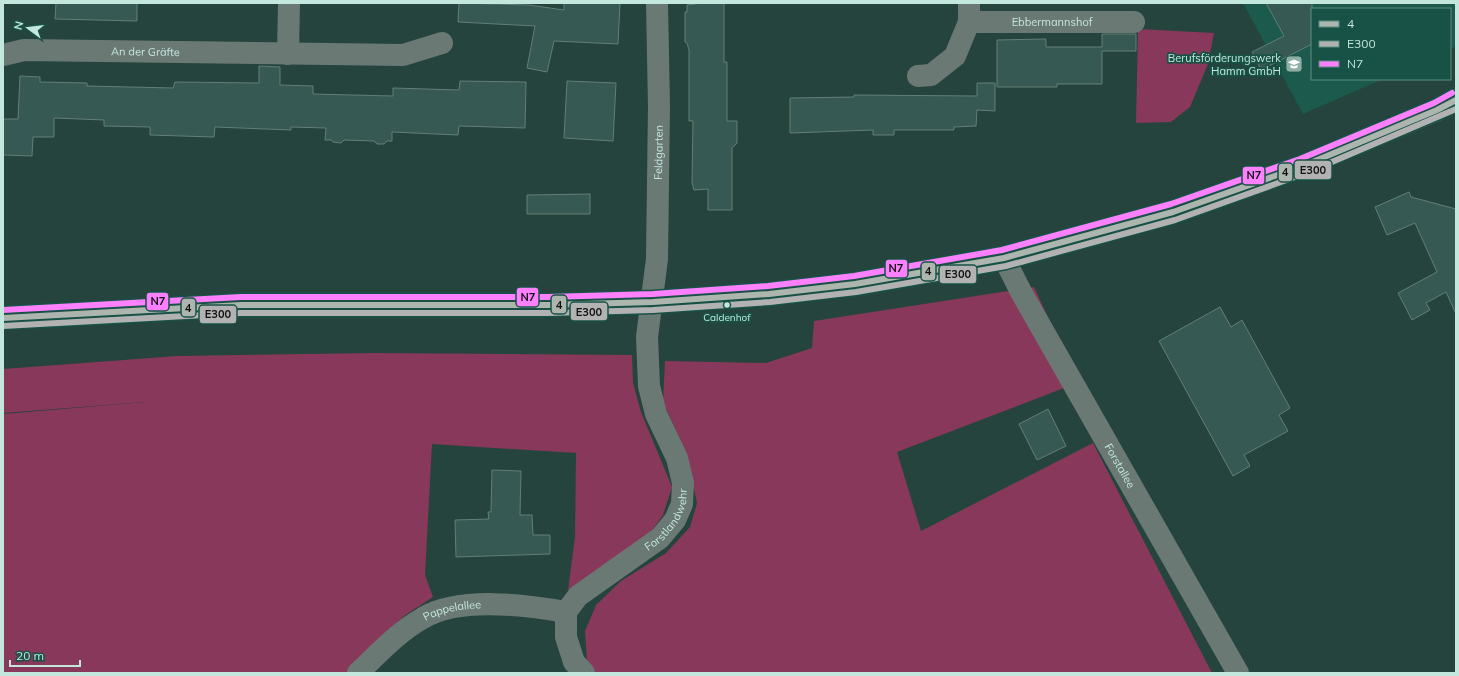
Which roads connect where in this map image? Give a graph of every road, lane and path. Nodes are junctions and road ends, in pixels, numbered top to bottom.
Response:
1 (289, 3) edge
2 (657, 3) edge
3 (969, 13) edge
4 (1134, 22) dead end
5 (442, 43) dead end
6 (288, 54) junction
7 (3, 55) edge
8 (918, 76) dead end
9 (1456, 100) edge
10 (1004, 258) junction
11 (653, 302) junction
12 (3, 318) edge
13 (566, 612) junction
14 (358, 673) edge
15 (584, 673) edge
16 (1238, 673) edge

1 - 6 street
2 - 11 street, Feldgarten
3 - 4 street, Ebbermannshof
3 - 8 street, Ebbermannshof
5 - 6 street, An der Gräfte
6 - 7 street, An der Gräfte
9 - 10 main road
10 - 11 main road
10 - 16 street, Forstallee
11 - 12 main road
11 - 13 street, Forstlandwehr
13 - 14 street, Pappelallee
13 - 15 street

